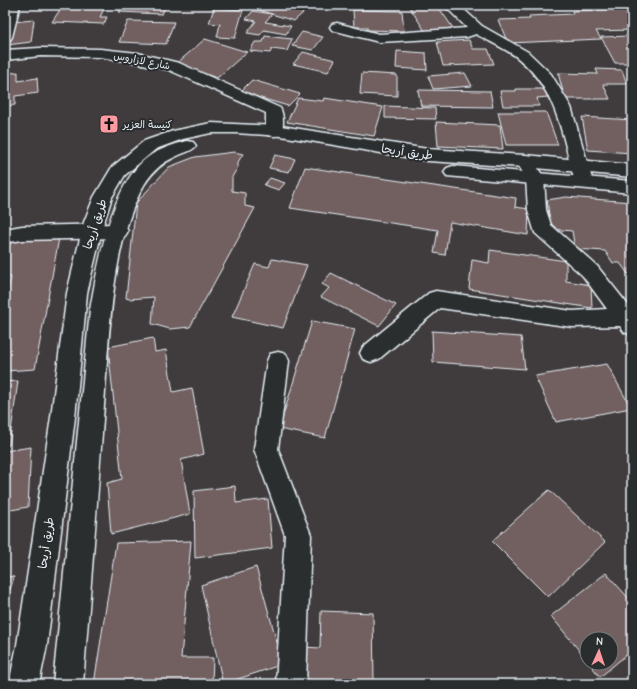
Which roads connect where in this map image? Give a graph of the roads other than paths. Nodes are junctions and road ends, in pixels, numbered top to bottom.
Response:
1 (13, 5) edge
2 (451, 5) edge
3 (337, 27) dead end
4 (477, 29) junction
5 (5, 37) edge
6 (5, 55) edge
7 (274, 131) junction
8 (530, 170) junction
9 (632, 171) edge
10 (581, 174) junction
11 (632, 187) edge
12 (92, 230) junction
13 (118, 231) junction
14 (5, 236) edge
15 (629, 321) edge
16 (371, 353) dead end
17 (278, 361) dead end
18 (24, 684) edge
19 (68, 684) edge
20 (291, 684) edge

1 - 5 main road
2 - 4 main road
3 - 4 main road
4 - 10 main road
6 - 7 main road, شارع لازاروس
7 - 8 main road, طريق أريحا
7 - 12 main road, طريق أريحا
8 - 10 main road, طريق أريحا
8 - 13 main road, طريق أريحا
8 - 15 main road
9 - 10 main road, طريق أريحا
10 - 11 main road, طريق أريحا
12 - 13 main road
12 - 14 main road
12 - 18 main road, طريق أريحا
13 - 19 main road, طريق أريحا
15 - 16 main road
17 - 20 main road

